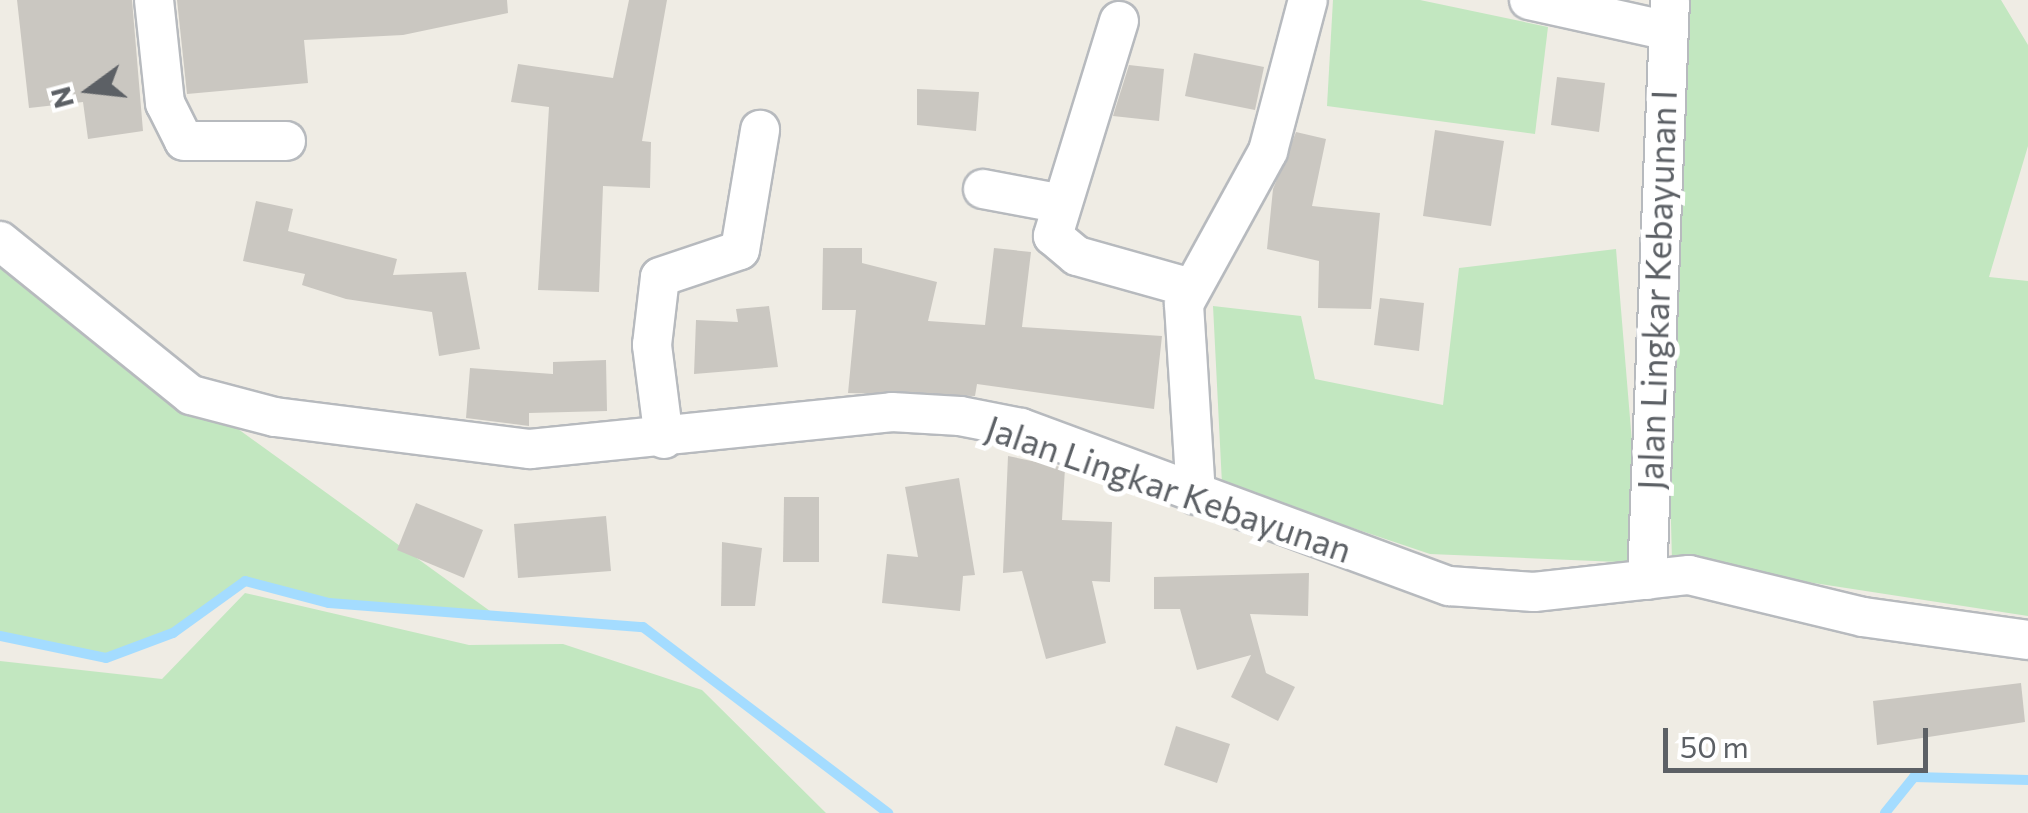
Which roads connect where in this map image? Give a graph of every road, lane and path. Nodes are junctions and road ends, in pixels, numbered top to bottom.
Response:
1 (154, 0) edge
2 (1308, 0) edge
3 (1529, 0) edge
4 (1667, 15) edge
5 (1119, 21) dead end
6 (760, 130) dead end
7 (286, 141) dead end
8 (983, 189) dead end
9 (1057, 203) junction
10 (0, 240) edge
11 (1192, 288) junction
12 (664, 439) junction
13 (1196, 495) junction
14 (1647, 580) junction
15 (2028, 640) edge

1 - 7 street
2 - 11 street
3 - 4 street
4 - 14 street, Jalan Lingkar Kebayunan I
5 - 9 street
6 - 12 street
8 - 9 street
9 - 11 street
10 - 12 street, Jalan Lingkar Kebayunan
11 - 13 street
12 - 13 street, Jalan Lingkar Kebayunan
13 - 14 street, Jalan Lingkar Kebayunan
14 - 15 street, Jalan Lingkar Kebayunan

